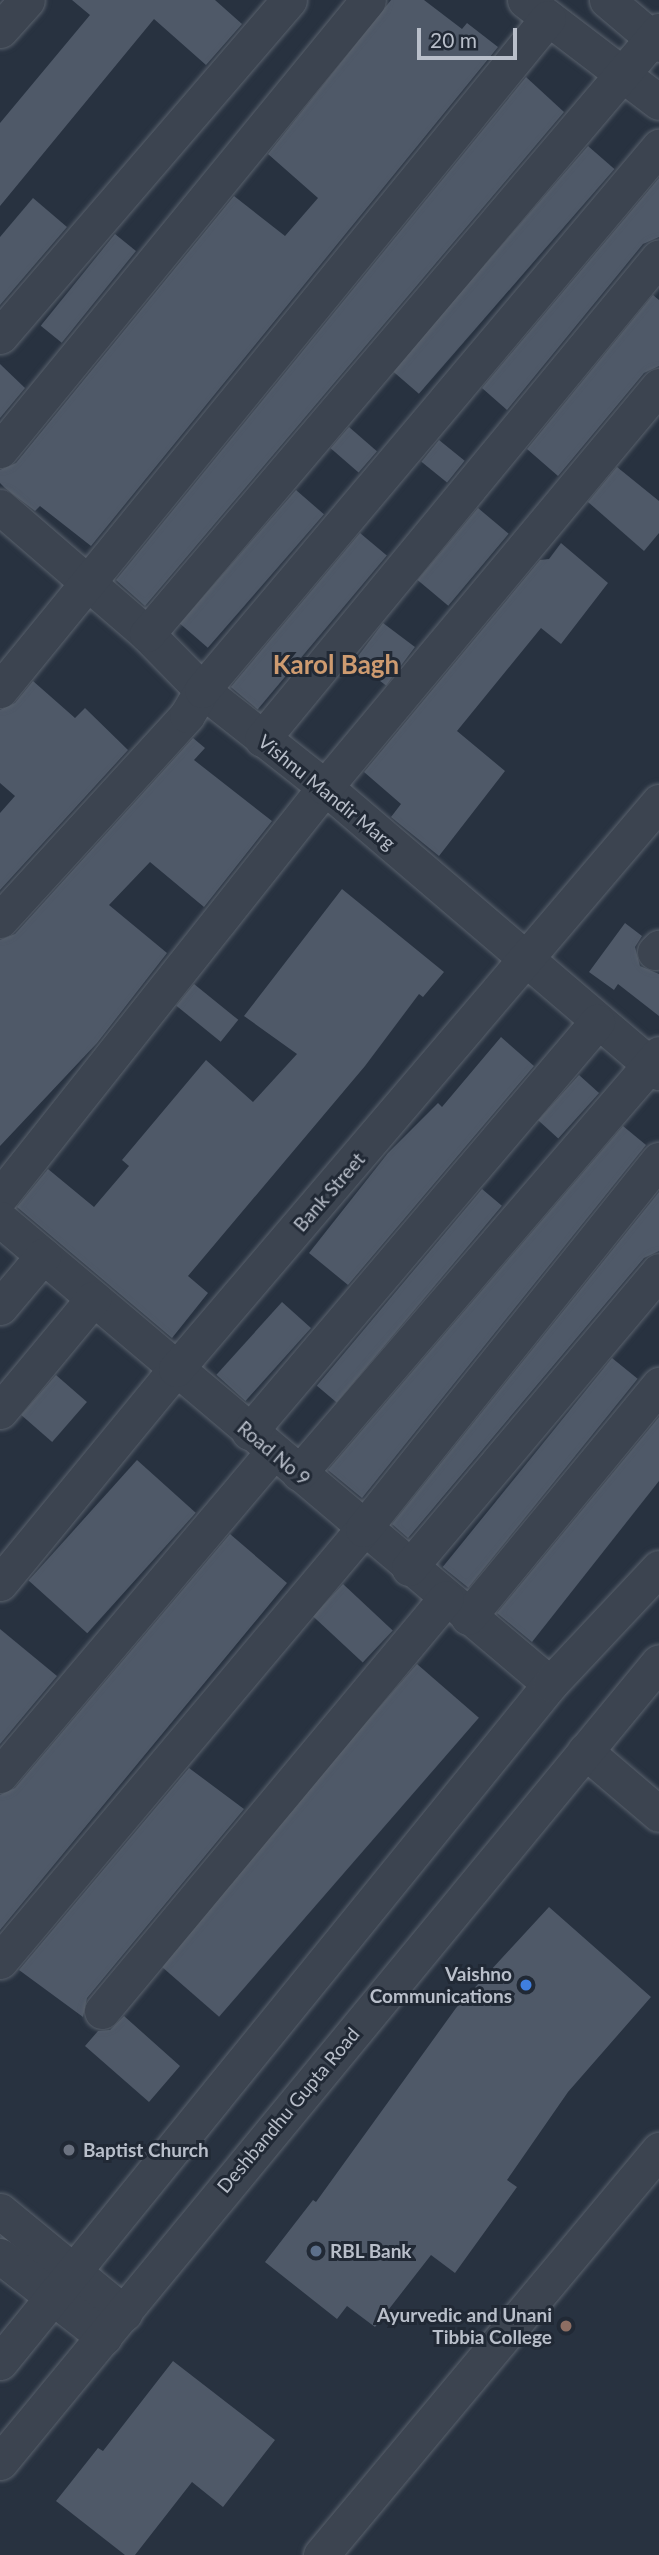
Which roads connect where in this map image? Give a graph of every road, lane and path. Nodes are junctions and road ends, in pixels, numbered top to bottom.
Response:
1 (27, 0) edge
2 (289, 0) edge
3 (369, 0) edge
4 (607, 0) edge
5 (536, 9) edge
6 (0, 30) edge
7 (657, 38) edge
8 (620, 73) junction
9 (659, 102) edge
10 (659, 147) edge
11 (659, 257) edge
12 (0, 336) edge
13 (659, 386) edge
14 (0, 450) edge
15 (0, 507) edge
16 (89, 585) junction
17 (147, 634) junction
18 (0, 690) edge
19 (202, 690) junction
20 (262, 739) junction
21 (325, 787) junction
22 (659, 802) edge
23 (0, 920) edge
24 (527, 962) junction
25 (597, 1022) junction
26 (656, 1064) edge
27 (659, 1160) edge
28 (0, 1197) edge
29 (0, 1219) edge
30 (43, 1256) junction
31 (659, 1271) edge
32 (93, 1299) junction
33 (0, 1307) edge
34 (176, 1369) junction
35 (659, 1385) edge
36 (0, 1411) edge
37 (273, 1452) junction
38 (363, 1529) junction
39 (409, 1568) junction
40 (659, 1568) edge
41 (0, 1583) edge
42 (457, 1607) junction
43 (659, 1662) edge
44 (550, 1684) junction
45 (584, 1751) junction
46 (0, 1775) edge
47 (659, 1814) edge
48 (0, 1961) edge
49 (102, 2011) dead end
50 (659, 2150) edge
51 (0, 2211) edge
52 (0, 2256) edge
53 (64, 2285) junction
54 (114, 2325) junction
55 (0, 2362) edge
56 (0, 2462) edge
57 (321, 2555) edge

1 - 6 street
2 - 12 street
3 - 14 street
4 - 7 street
5 - 8 street
5 - 16 street
7 - 8 street
8 - 9 street
8 - 17 street
10 - 19 street
11 - 20 street
13 - 21 street
15 - 16 street, Vishnu Mandir Marg
16 - 17 street, Vishnu Mandir Marg
16 - 18 street
17 - 19 street, Vishnu Mandir Marg
19 - 20 street, Vishnu Mandir Marg
19 - 23 street
20 - 21 street, Vishnu Mandir Marg
21 - 24 street, Vishnu Mandir Marg
21 - 28 street
22 - 24 street, Bank Street
24 - 25 street, Vishnu Mandir Marg
24 - 34 street, Bank Street
25 - 26 street, Vishnu Mandir Marg
25 - 37 street
26 - 37 street
27 - 38 street
29 - 30 street, Road No 9
30 - 32 street, Road No 9
30 - 33 street
31 - 39 street
32 - 34 street, Road No 9
32 - 36 street
34 - 37 street, Road No 9
34 - 41 street, Bank Street
35 - 42 street
37 - 38 street, Road No 9
37 - 46 street
38 - 39 street, Road No 9
38 - 48 street
39 - 42 street, Road No 9
40 - 44 street
42 - 44 street, Road No 9
42 - 49 street
43 - 45 street, Deshbandhu Gupta Road
44 - 53 street
45 - 47 street
45 - 54 street, Deshbandhu Gupta Road
50 - 57 street
51 - 53 street
52 - 53 street
53 - 54 street
53 - 55 street
54 - 56 street, Deshbandhu Gupta Road

